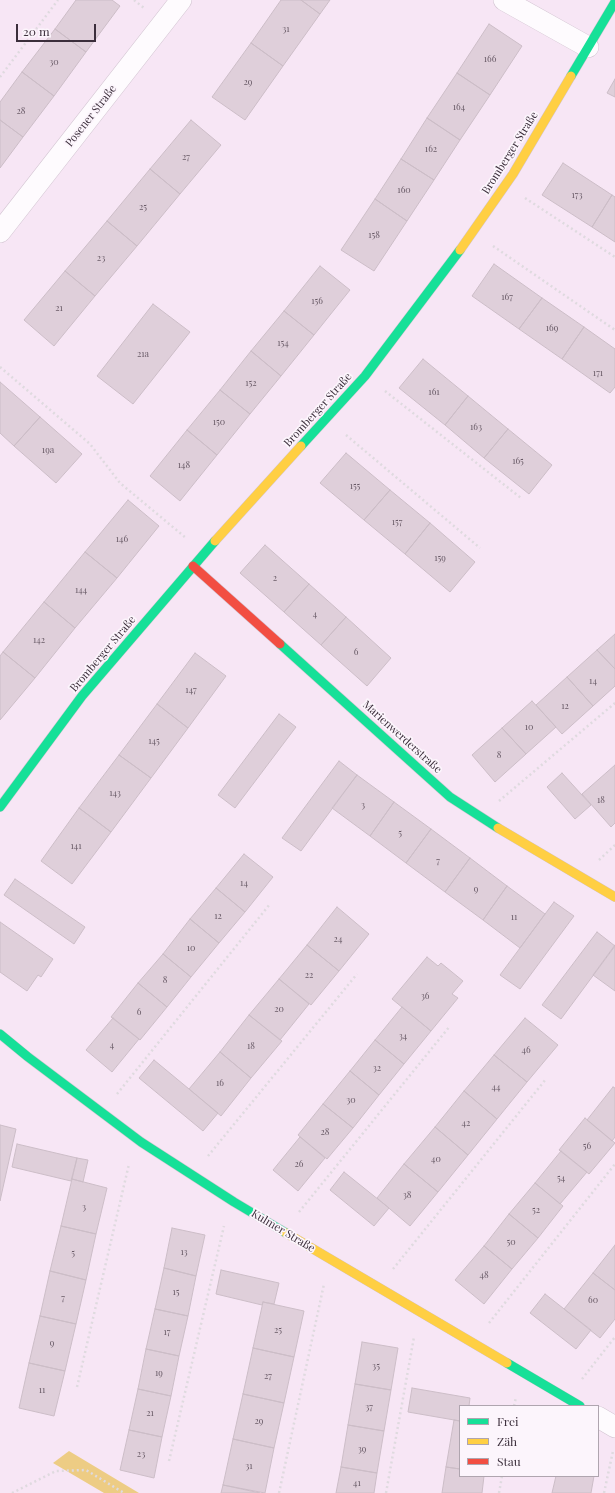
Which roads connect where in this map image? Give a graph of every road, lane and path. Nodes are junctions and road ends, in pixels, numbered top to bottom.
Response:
1 (58, 0) edge
2 (134, 0) edge
3 (181, 0) edge
4 (504, 0) edge
5 (615, 2) edge
6 (140, 4) dead end
7 (588, 47) junction
8 (0, 77) edge
9 (505, 185) junction
10 (0, 232) edge
11 (472, 232) junction
12 (615, 257) edge
13 (615, 330) edge
14 (0, 367) edge
15 (365, 376) junction
16 (327, 418) junction
17 (521, 498) dead end
18 (480, 548) dead end
19 (204, 553) junction
20 (193, 566) junction
21 (615, 703) edge
22 (0, 807) edge
23 (480, 817) junction
24 (615, 897) edge
25 (270, 904) dead end
26 (357, 974) dead end
27 (450, 1026) dead end
28 (0, 1034) edge
29 (546, 1080) dead end
30 (103, 1115) junction
31 (141, 1142) junction
32 (615, 1164) edge
33 (194, 1176) junction
34 (234, 1202) junction
35 (286, 1233) junction
36 (334, 1262) junction
37 (378, 1288) junction
38 (424, 1315) junction
39 (615, 1337) edge
40 (475, 1344) junction
41 (77, 1387) dead end
42 (571, 1401) junction
43 (578, 1405) edge
44 (599, 1418) edge
45 (615, 1427) edge
46 (613, 1449) dead end
47 (169, 1461) dead end
48 (502, 1477) edge
49 (12, 1493) edge
50 (124, 1493) edge
51 (279, 1493) edge
52 (386, 1493) edge
53 (498, 1493) edge
54 (604, 1493) edge

1 - 8 path
2 - 6 path
3 - 10 street, Posener Straße
4 - 7 street
5 - 7 street, Bromberger Straße
7 - 9 street, Bromberger Straße
9 - 11 street, Bromberger Straße
9 - 12 path
11 - 13 path
11 - 15 street, Bromberger Straße
14 - 19 path
15 - 16 street, Bromberger Straße
15 - 17 path
16 - 18 path
16 - 19 street, Bromberger Straße
19 - 20 street, Bromberger Straße
20 - 22 street, Bromberger Straße
20 - 23 street, Marienwerderstraße
21 - 23 path
23 - 24 street, Marienwerderstraße
25 - 30 path
26 - 33 path
27 - 35 path
28 - 30 street, Kulmer Straße
29 - 37 path
30 - 31 street, Kulmer Straße
31 - 33 street, Kulmer Straße
31 - 41 path
32 - 40 path
33 - 34 street, Kulmer Straße
34 - 35 street, Kulmer Straße
34 - 47 path
35 - 36 street, Kulmer Straße
36 - 37 street, Kulmer Straße
36 - 51 path
37 - 38 street, Kulmer Straße
38 - 40 street, Kulmer Straße
38 - 52 path
39 - 42 path
40 - 42 street, Kulmer Straße
42 - 43 street, Kulmer Straße
44 - 45 street
46 - 54 path
48 - 53 path
49 - 50 path

